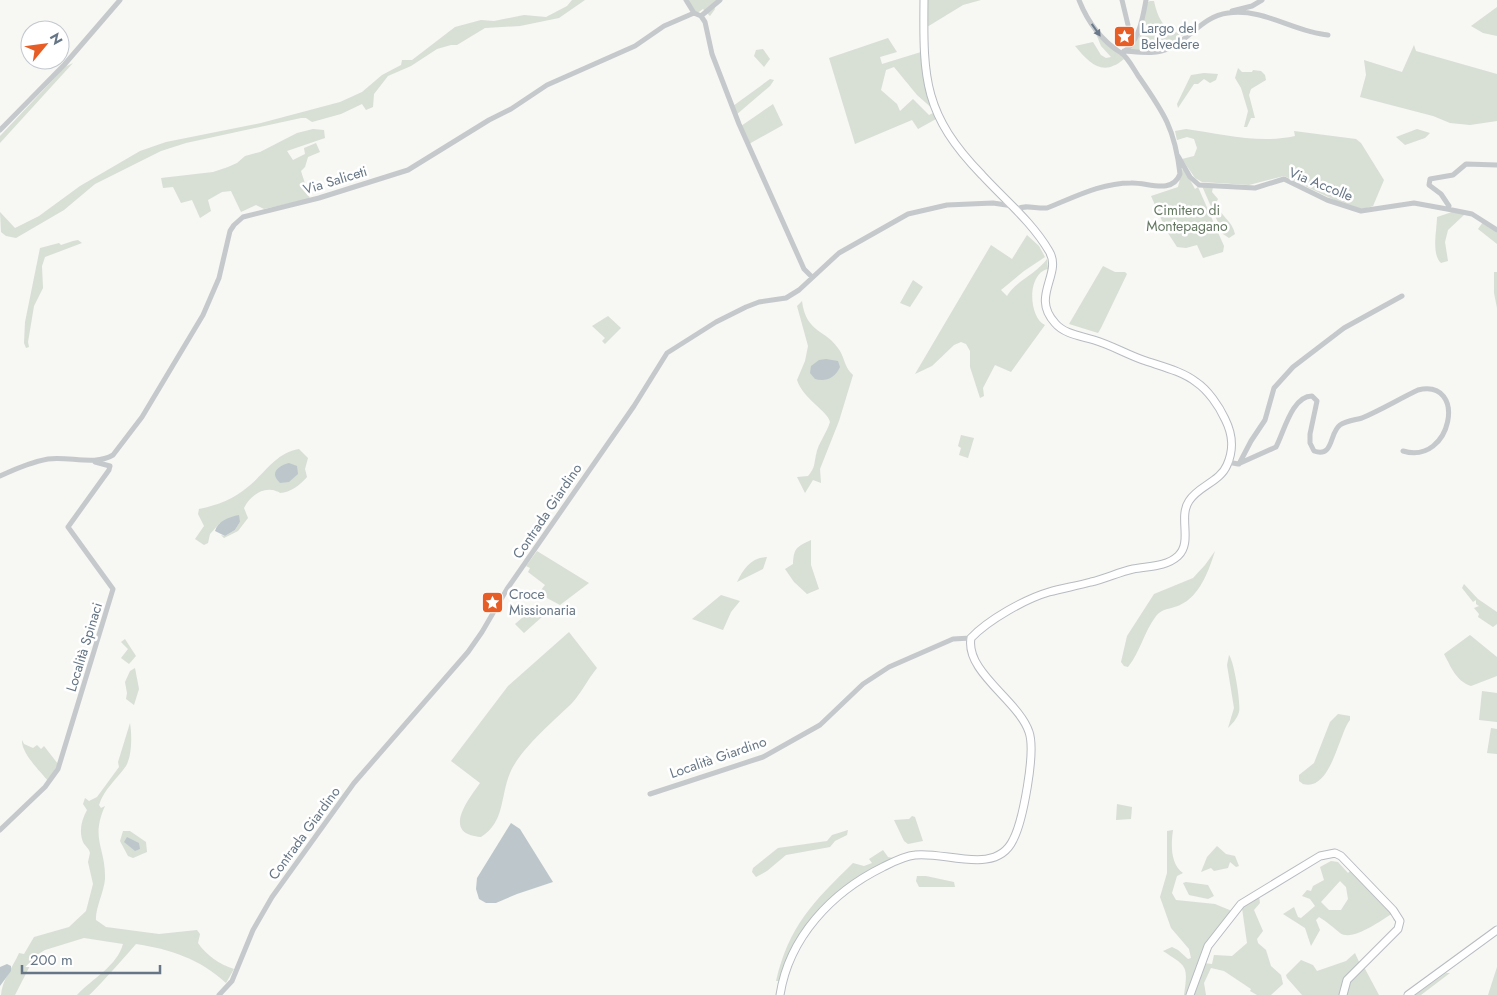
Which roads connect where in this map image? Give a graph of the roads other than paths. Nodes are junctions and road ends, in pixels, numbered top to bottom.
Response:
1 (120, 0) edge
2 (686, 0) edge
3 (720, 0) edge
4 (924, 0) edge
5 (1079, 0) edge
6 (1122, 0) edge
7 (1146, 0) edge
8 (1262, 0) edge
9 (1230, 12) junction
10 (694, 14) junction
11 (702, 16) junction
12 (1128, 25) dead end
13 (1328, 34) dead end
14 (1122, 52) junction
15 (0, 130) edge
16 (1178, 156) junction
17 (1497, 165) edge
18 (1015, 207) junction
19 (1447, 209) junction
20 (1497, 230) edge
21 (812, 277) junction
22 (1402, 296) dead end
23 (1403, 451) dead end
24 (88, 459) junction
25 (1228, 462) junction
26 (1238, 464) junction
27 (0, 476) edge
28 (971, 638) junction
29 (650, 794) dead end
30 (0, 830) edge
31 (1497, 930) edge
32 (220, 995) edge
33 (780, 995) edge
34 (1190, 995) edge
35 (1343, 995) edge
36 (1408, 995) edge

1 - 15 street
2 - 10 street
3 - 11 street
4 - 18 main road
5 -> 14 street
6 - 12 street
7 - 14 street
8 - 9 street
9 - 13 street
9 - 14 street
10 - 11 street
10 - 24 street, Via Saliceti
11 - 21 street
14 - 16 street
16 - 18 street, Contrada Giardino
16 - 19 street, Via Accolle
17 - 19 street
18 - 21 street, Contrada Giardino
18 - 25 main road
19 - 20 street
21 - 32 street, Contrada Giardino
22 - 26 street
23 - 26 street
24 - 27 street
24 - 30 street, Località Spinaci
25 - 26 street
25 - 28 main road
28 - 29 street, Località Giardino
28 - 33 main road
31 - 36 main road
34 - 35 main road

